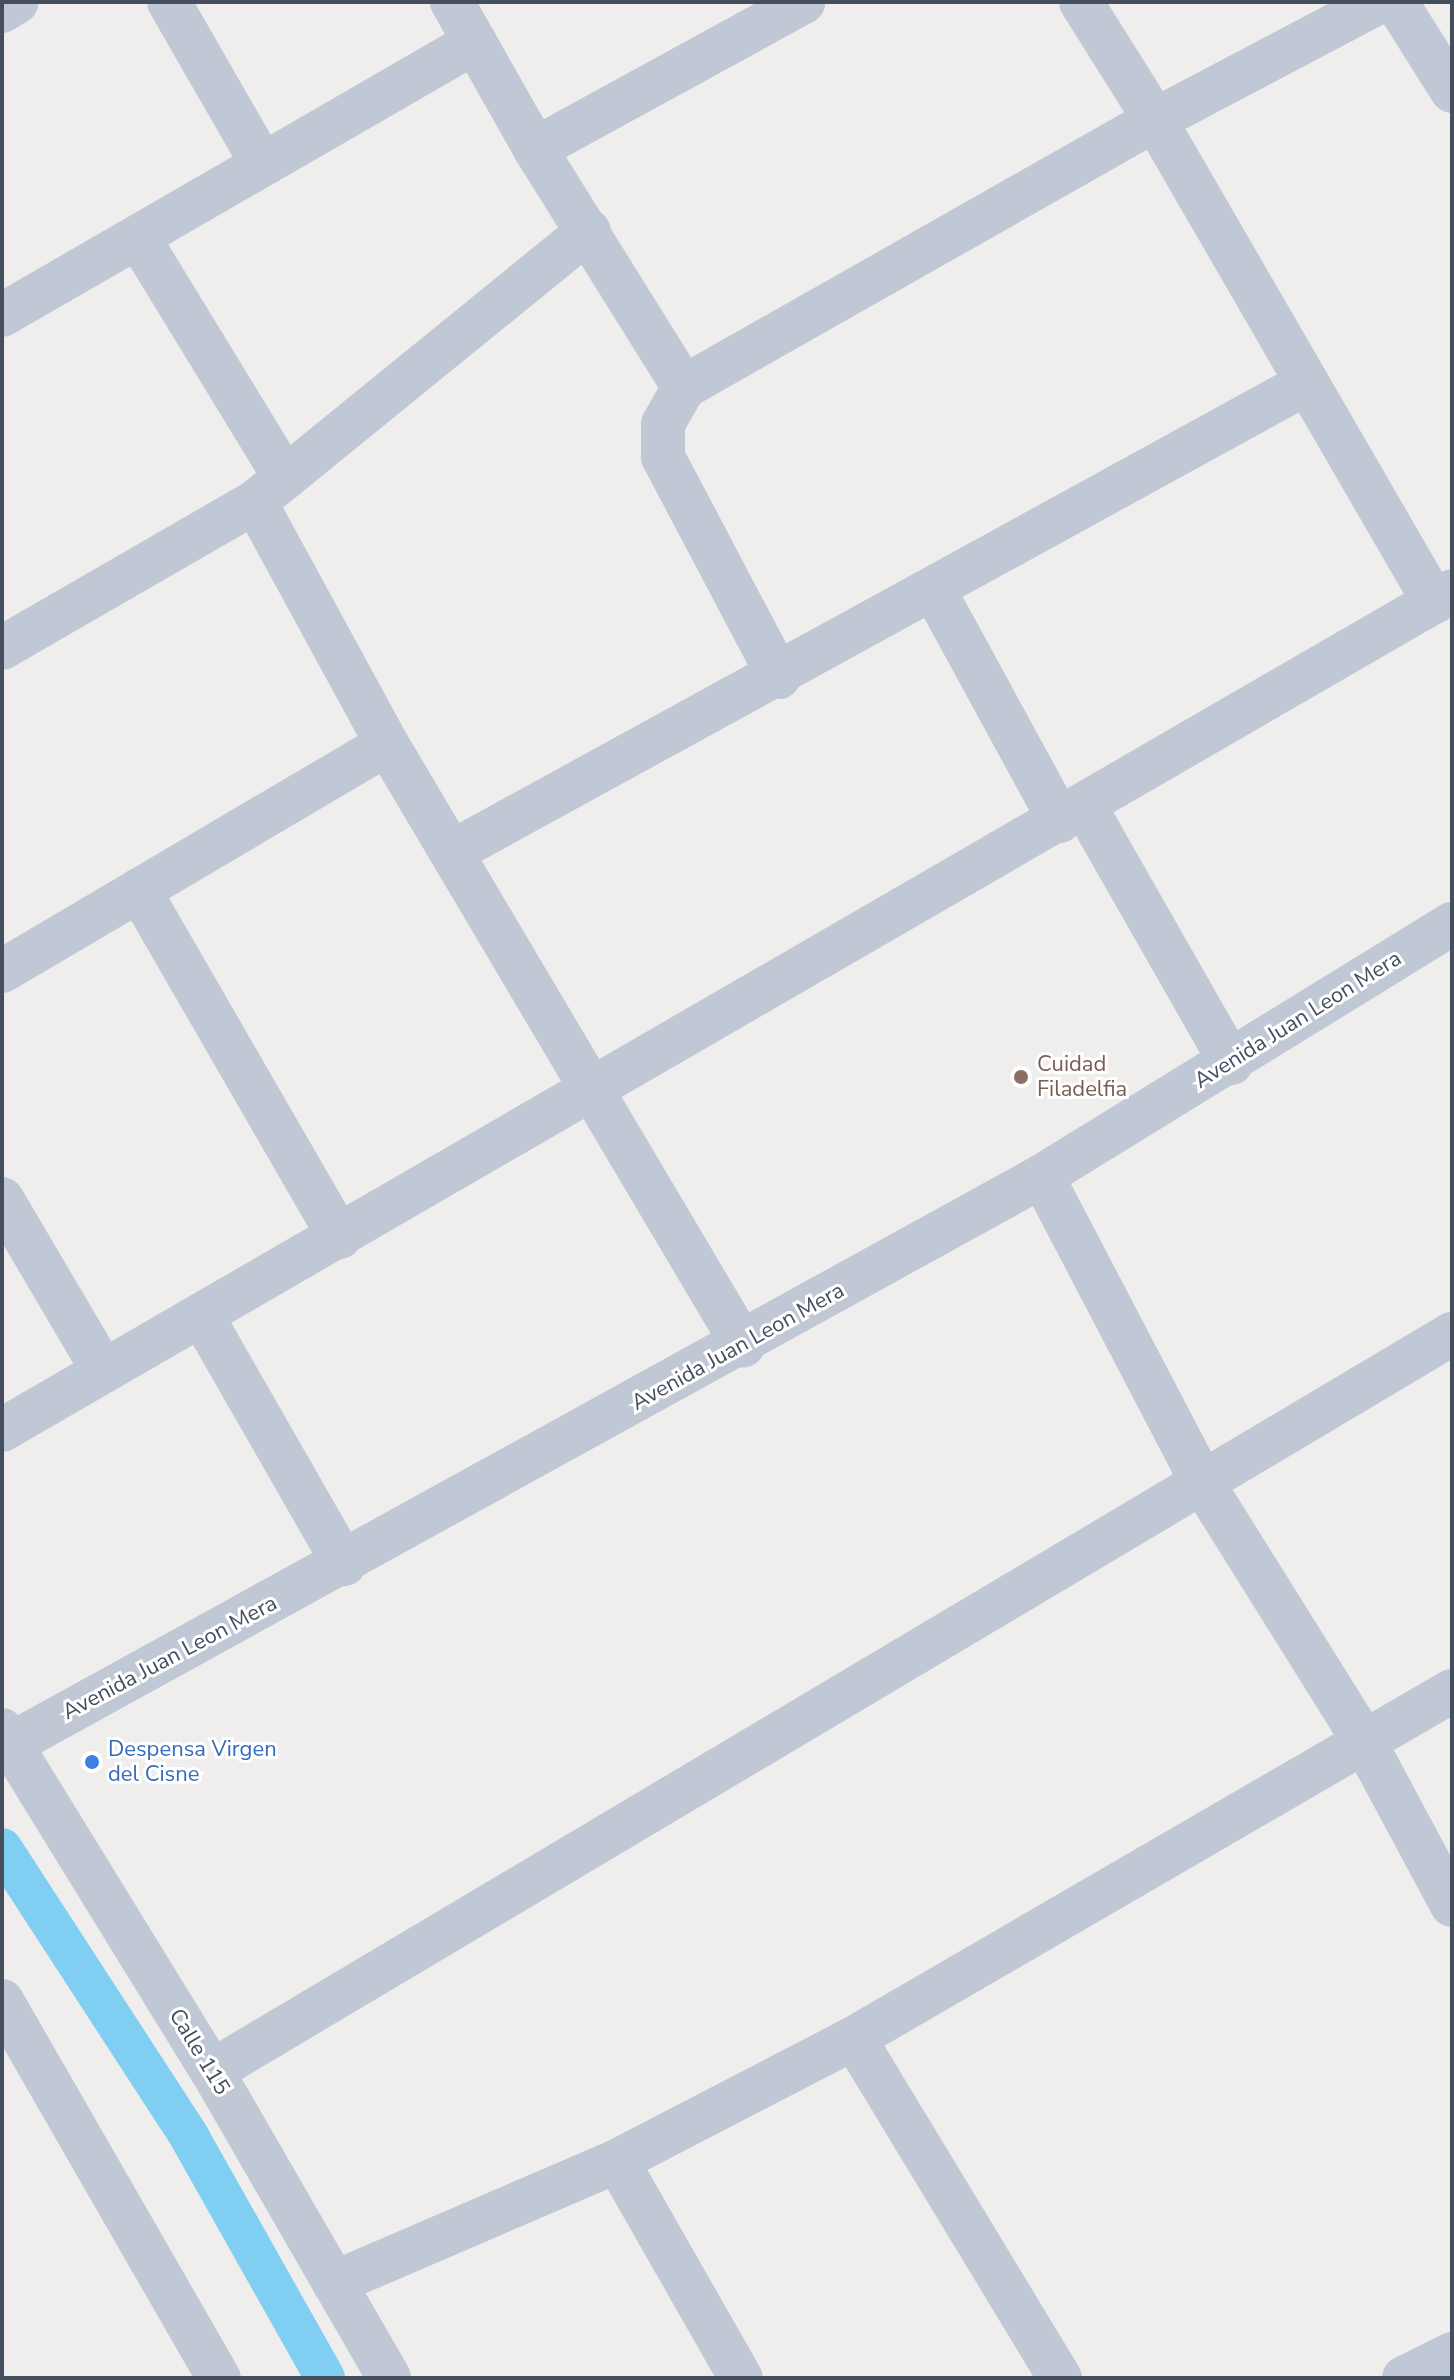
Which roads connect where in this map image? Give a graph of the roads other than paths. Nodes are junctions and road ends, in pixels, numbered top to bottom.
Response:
1 (17, 2) edge
2 (169, 2) edge
3 (452, 2) edge
4 (1081, 2) edge
5 (1379, 2) edge
6 (1396, 2) edge
7 (784, 7) edge
8 (2, 11) edge
9 (475, 42) junction
10 (1452, 91) edge
11 (1155, 120) junction
12 (535, 149) junction
13 (261, 162) junction
14 (589, 231) junction
15 (138, 237) junction
16 (2, 315) edge
17 (1307, 383) junction
18 (684, 387) junction
19 (270, 490) junction
20 (934, 590) junction
21 (1443, 596) edge
22 (2, 648) edge
23 (779, 677) junction
24 (387, 744) junction
25 (1073, 814) junction
26 (452, 852) junction
27 (139, 890) junction
28 (1452, 924) edge
29 (2, 971) edge
30 (1231, 1063) junction
31 (589, 1091) junction
32 (1042, 1176) junction
33 (2, 1199) edge
34 (339, 1237) junction
35 (202, 1316) junction
36 (1452, 1334) edge
37 (743, 1345) junction
38 (102, 1369) junction
39 (2, 1430) edge
40 (1202, 1482) junction
41 (344, 1564) junction
42 (1452, 1691) edge
43 (5, 1741) edge
44 (1364, 1741) junction
45 (1452, 1905) edge
46 (2, 2001) edge
47 (854, 2038) junction
48 (212, 2071) junction
49 (617, 2161) junction
50 (334, 2283) junction
51 (1452, 2354) edge
52 (219, 2378) edge
53 (389, 2378) edge
54 (741, 2378) edge
55 (1060, 2378) edge
56 (1404, 2378) edge

1 - 8 street
2 - 13 street
3 - 9 street
4 - 11 street
5 - 11 street
6 - 10 street
7 - 12 street
9 - 12 street
9 - 13 street
11 - 17 street
11 - 18 street
12 - 14 street
13 - 15 street
14 - 18 street
14 - 19 street
15 - 16 street
15 - 19 street
17 - 20 street
17 - 21 street
18 - 23 street
19 - 22 street
19 - 24 street
20 - 23 street
20 - 25 street
21 - 25 street
23 - 26 street
24 - 26 street
24 - 27 street
25 - 30 street
25 - 31 street
26 - 31 street
27 - 29 street
27 - 34 street
28 - 30 street, Avenida Juan Leon Mera
30 - 32 street, Avenida Juan Leon Mera
31 - 34 street
31 - 37 street
32 - 37 street, Avenida Juan Leon Mera
32 - 40 street
33 - 38 street
34 - 35 street
35 - 38 street
35 - 41 street
36 - 40 street
37 - 41 street, Avenida Juan Leon Mera
38 - 39 street
40 - 44 street
40 - 48 street
41 - 43 street, Avenida Juan Leon Mera
42 - 44 street
43 - 48 street, Calle 115
44 - 45 street
44 - 47 street
46 - 52 street
47 - 49 street
47 - 55 street
48 - 50 street, Calle 115
49 - 50 street
49 - 54 street
50 - 53 street, Calle 115
51 - 56 street

